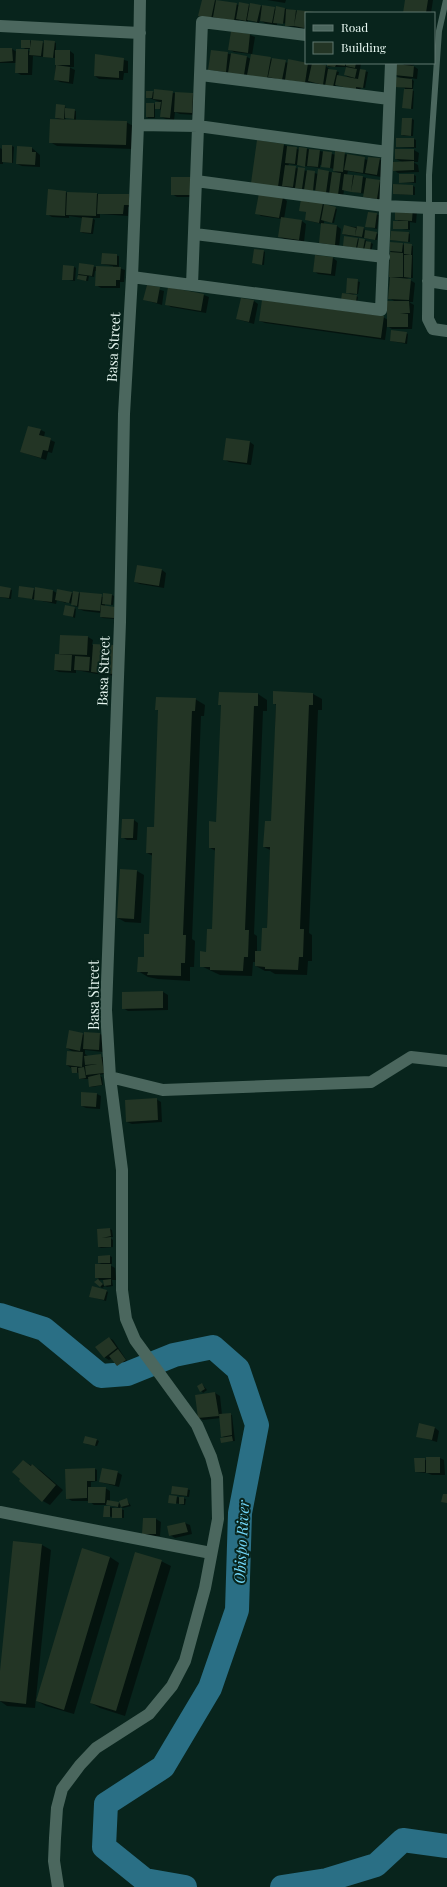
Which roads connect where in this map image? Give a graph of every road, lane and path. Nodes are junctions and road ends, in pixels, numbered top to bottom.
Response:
1 (140, 0) edge
2 (446, 0) edge
3 (0, 26) edge
4 (140, 33) junction
5 (305, 35) edge
6 (391, 64) edge
7 (201, 75) junction
8 (389, 99) junction
9 (138, 125) junction
10 (198, 126) junction
11 (387, 152) junction
12 (196, 181) junction
13 (384, 206) junction
14 (429, 208) junction
15 (447, 208) edge
16 (195, 234) junction
17 (384, 257) junction
18 (132, 278) junction
19 (428, 281) junction
20 (192, 284) junction
21 (447, 284) edge
22 (447, 331) edge
23 (447, 1062) edge
24 (110, 1078) junction
25 (0, 1512) edge
26 (211, 1553) junction
27 (58, 1887) edge

1 - 4 street, Basa Street
2 - 14 lane
3 - 4 street
4 - 9 street, Basa Street
5 - 7 street
6 - 8 street
7 - 8 street
7 - 10 street
8 - 11 street
9 - 10 street
9 - 18 street, Basa Street
10 - 11 street
10 - 12 street
11 - 13 street
12 - 13 street
12 - 16 street
13 - 14 street
13 - 17 street
14 - 15 street
14 - 19 street
16 - 17 street
16 - 20 street
17 - 20 street
18 - 20 street
18 - 24 street, Basa Street
19 - 21 street
19 - 22 street
23 - 24 street
24 - 26 street, Basa Street
25 - 26 street
26 - 27 street, Basa Street

